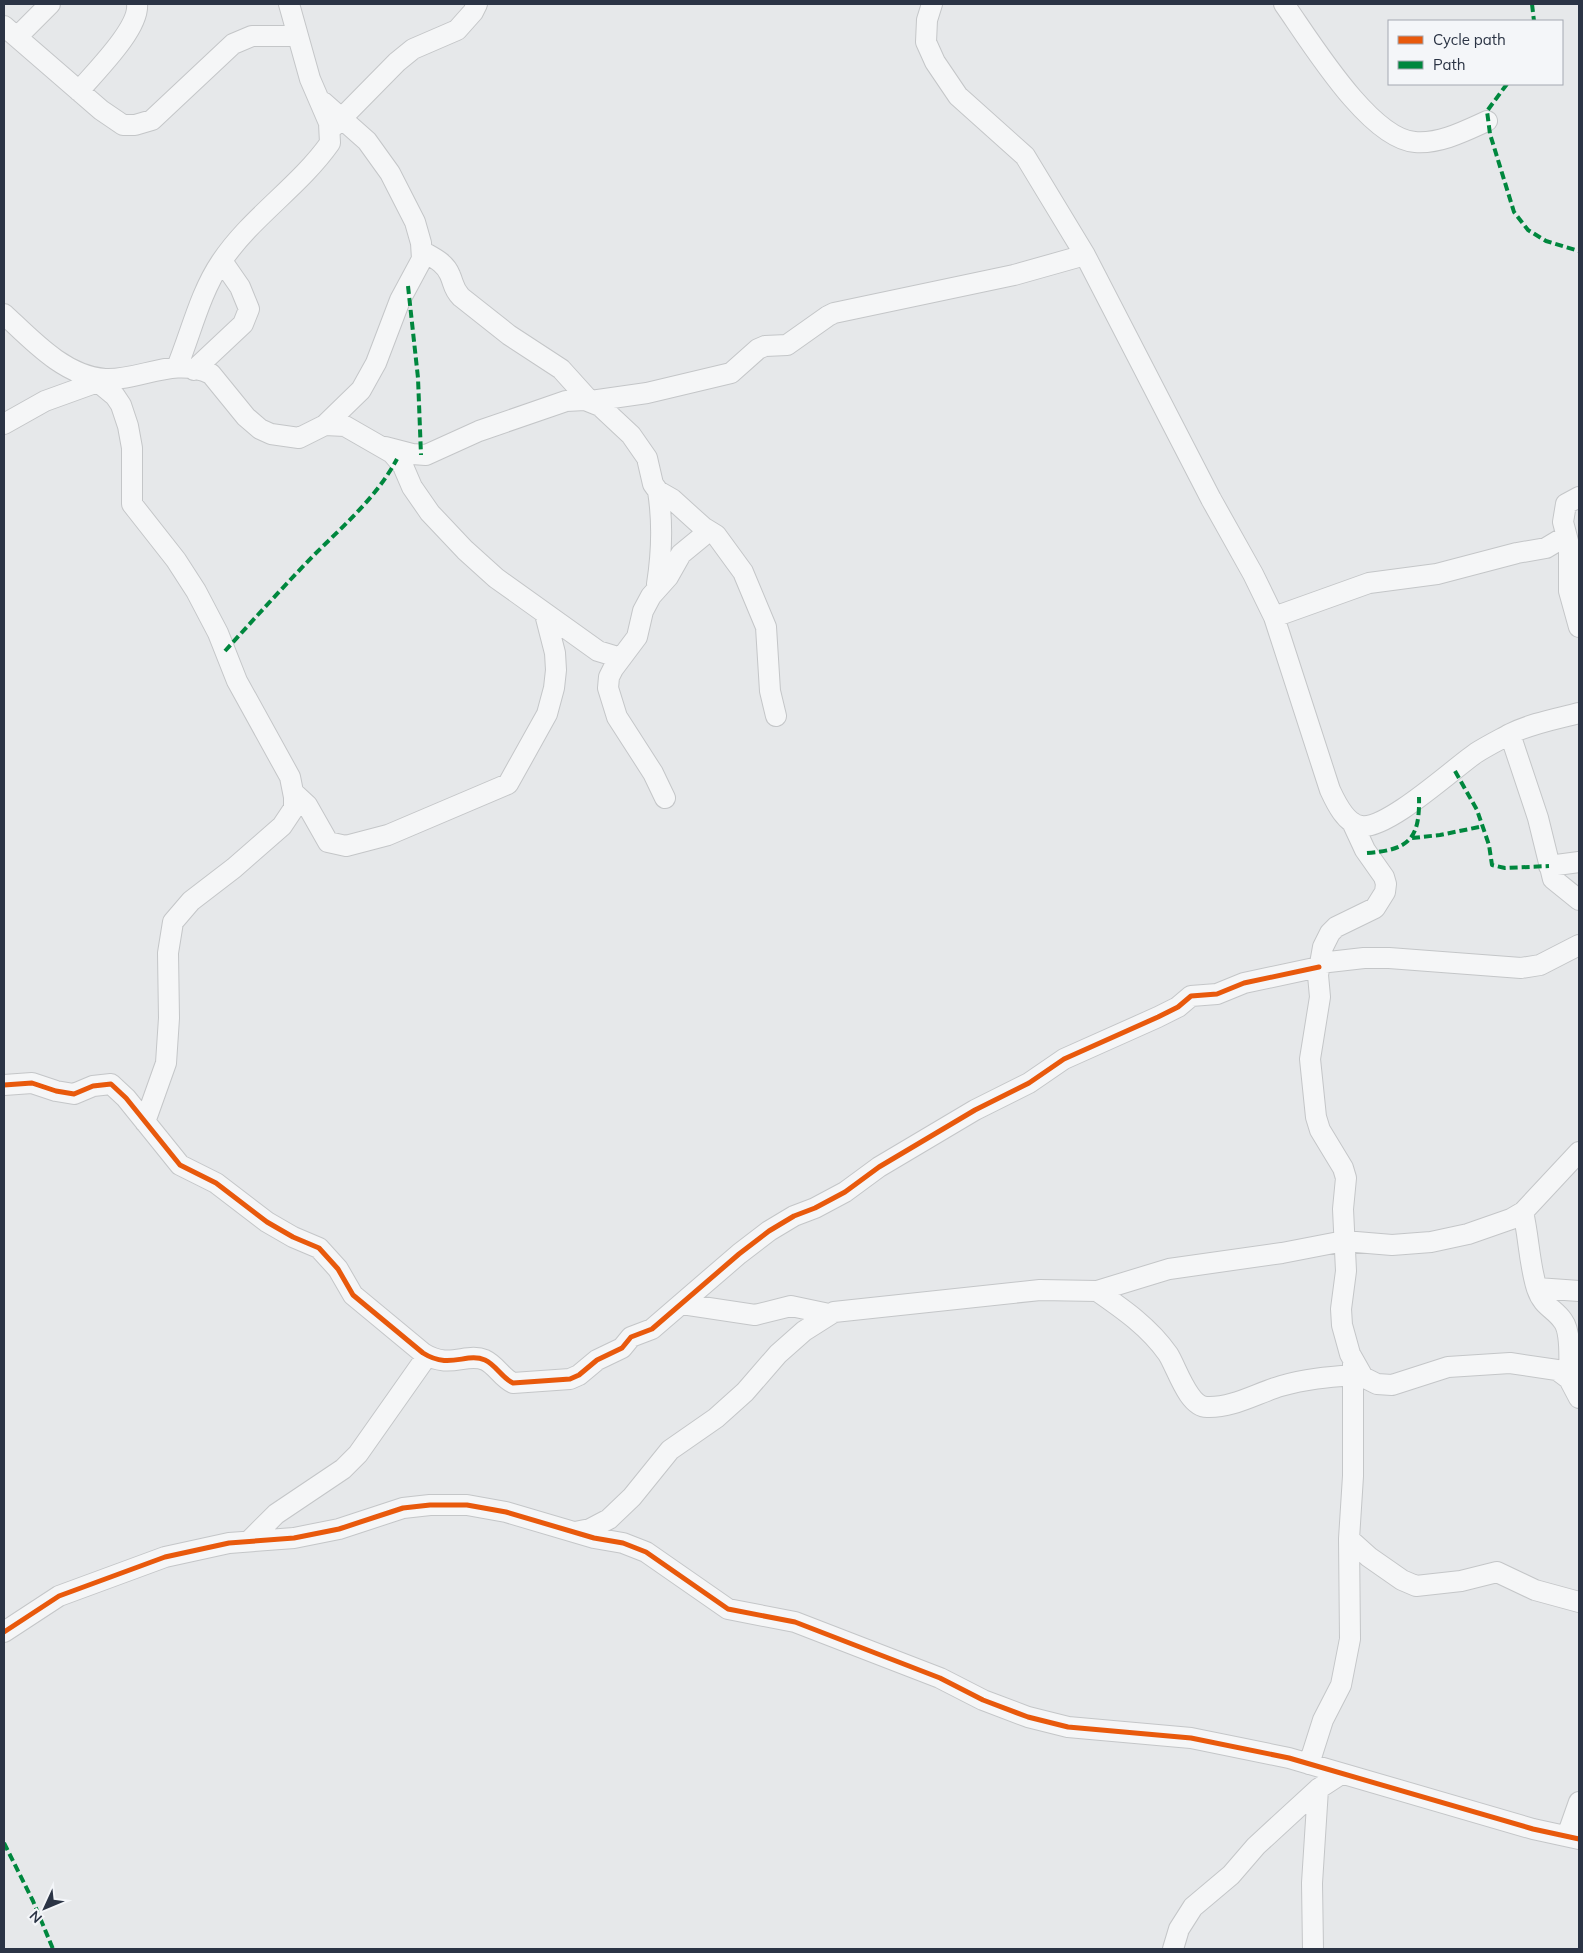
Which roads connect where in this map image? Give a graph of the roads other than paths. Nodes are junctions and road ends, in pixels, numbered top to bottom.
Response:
1 (50, 4) edge
2 (137, 4) edge
3 (290, 4) edge
4 (477, 4) edge
5 (932, 4) edge
6 (1284, 4) edge
7 (10, 31) edge
8 (297, 36) junction
9 (79, 91) junction
10 (1487, 121) dead end
11 (336, 124) junction
12 (422, 251) junction
13 (1085, 255) junction
14 (222, 261) junction
15 (7, 324) edge
16 (185, 368) junction
17 (102, 380) junction
18 (590, 401) junction
19 (4, 424) edge
20 (326, 425) junction
21 (383, 447) junction
22 (658, 492) junction
23 (1579, 497) edge
24 (709, 531) junction
25 (1566, 536) junction
26 (1546, 548) junction
27 (1572, 568) edge
28 (656, 590) junction
29 (545, 614) junction
30 (1274, 617) junction
31 (1579, 627) edge
32 (621, 658) junction
33 (1579, 714) edge
34 (776, 716) dead end
35 (1510, 734) junction
36 (293, 792) junction
37 (665, 798) dead end
38 (1352, 822) junction
39 (1579, 862) edge
40 (1549, 866) junction
41 (1579, 900) edge
42 (1579, 946) edge
43 (1320, 965) junction
44 (4, 1085) edge
45 (145, 1122) junction
46 (1579, 1152) edge
47 (1523, 1212) junction
48 (1344, 1241) junction
49 (1537, 1288) junction
50 (1096, 1291) junction
51 (1579, 1291) edge
52 (682, 1304) junction
53 (829, 1314) junction
54 (427, 1356) junction
55 (1353, 1368) junction
56 (1569, 1379) junction
57 (1579, 1398) edge
58 (575, 1532) junction
59 (1349, 1539) junction
60 (248, 1541) junction
61 (1579, 1602) edge
62 (4, 1632) edge
63 (1309, 1764) junction
64 (1341, 1774) junction
65 (1318, 1789) junction
66 (1579, 1802) edge
67 (1573, 1838) edge
68 (1173, 1949) edge
69 (1313, 1949) edge

1 - 7 street
2 - 9 street
3 - 8 street
4 - 11 street
5 - 13 street
6 - 10 street
7 - 9 street
8 - 9 street
8 - 11 street
11 - 12 street
11 - 14 street
12 - 18 street
12 - 20 street
13 - 18 street
13 - 30 street
14 - 16 street
14 - 16 street
15 - 17 street
16 - 17 street
16 - 20 street
17 - 19 street
17 - 36 street
18 - 21 street
18 - 22 street
20 - 21 street
21 - 29 street
22 - 24 street
22 - 28 street
23 - 25 street
24 - 28 street
24 - 34 street
25 - 26 street
25 - 27 street
26 - 27 street
26 - 30 street
27 - 31 street
28 - 32 street
29 - 32 street
29 - 36 street
30 - 38 street
32 - 37 street
33 - 35 street
35 - 38 street
35 - 40 street
36 - 45 street
38 - 43 street
39 - 40 street
40 - 41 street
42 - 43 street
43 - 48 street
43 - 52 street
44 - 45 street
45 - 54 street
46 - 47 street
47 - 48 street
47 - 49 street
48 - 50 street
48 - 55 street
49 - 51 street
49 - 56 street
50 - 53 street
50 - 55 street
52 - 53 street
52 - 54 street
53 - 58 street
54 - 60 street
55 - 56 street
55 - 59 street
56 - 57 street
58 - 60 street
58 - 63 street
59 - 61 street
59 - 63 street
60 - 62 street
63 - 64 street
64 - 65 street
64 - 67 street
65 - 68 street
65 - 69 street
66 - 67 street

